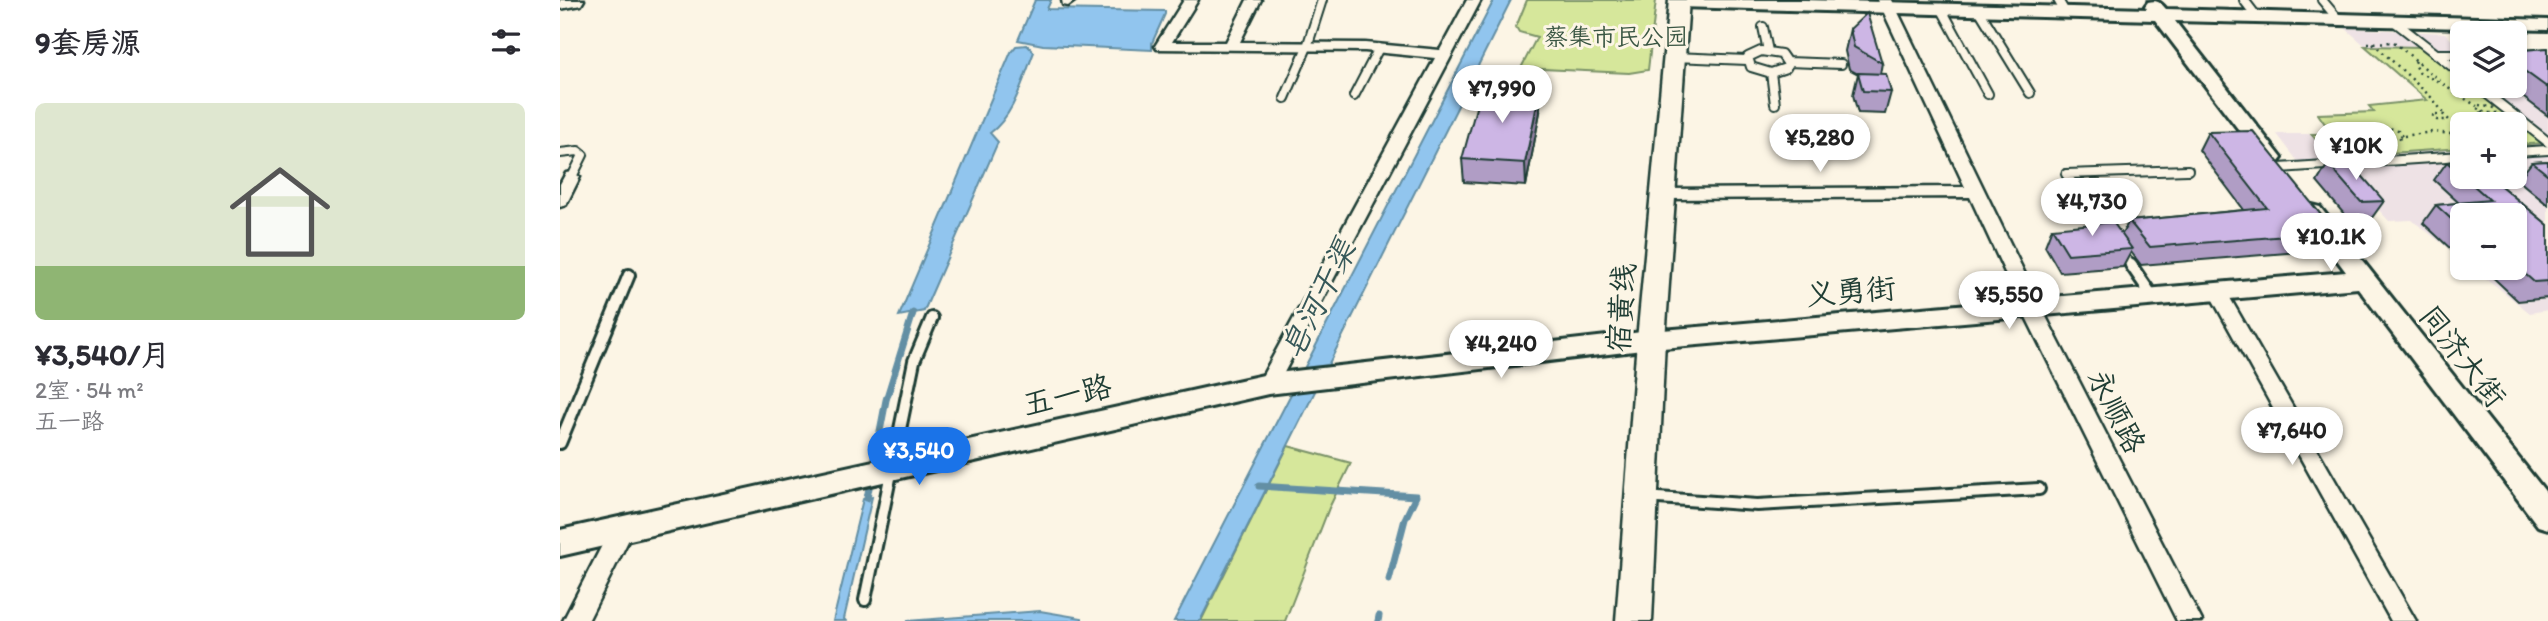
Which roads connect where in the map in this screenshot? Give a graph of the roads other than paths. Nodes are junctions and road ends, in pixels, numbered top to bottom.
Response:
1 (573, 0) edge
2 (1191, 0) edge
3 (1254, 0) edge
4 (1322, 0) edge
5 (1474, 0) edge
6 (2244, 0) edge
7 (2322, 0) edge
8 (1679, 1) edge
9 (560, 2) edge
10 (1886, 4) edge
11 (1940, 4) edge
12 (2002, 5) edge
13 (2061, 6) edge
14 (2155, 7) edge
15 (1979, 10) junction
16 (2257, 17) junction
17 (2338, 19) junction
18 (2395, 22) junction
19 (2548, 25) edge
20 (1763, 27) dead end
21 (1231, 46) junction
22 (1307, 47) junction
23 (1379, 48) junction
24 (1768, 51) junction
25 (2436, 54) junction
26 (2450, 54) edge
27 (1445, 55) junction
28 (1674, 57) junction
29 (1747, 60) junction
30 (1788, 62) junction
31 (1841, 64) dead end
32 (2450, 65) edge
33 (1771, 73) junction
34 (2029, 93) dead end
35 (1989, 94) dead end
36 (1354, 96) dead end
37 (2492, 98) edge
38 (1285, 99) dead end
39 (1775, 104) dead end
40 (2548, 142) edge
41 (2548, 150) edge
42 (2527, 151) edge
43 (560, 153) edge
44 (2450, 157) edge
45 (2279, 168) junction
46 (2189, 170) dead end
47 (572, 177) joint
48 (1976, 192) junction
49 (1663, 194) junction
50 (560, 201) edge
51 (629, 275) dead end
52 (2364, 279) junction
53 (2217, 291) junction
54 (2153, 297) junction
55 (2031, 307) junction
56 (932, 317) dead end
57 (1651, 340) junction
58 (1345, 373) joint
59 (1268, 384) junction
60 (560, 443) edge
61 (892, 468) junction
62 (2039, 489) dead end
63 (1642, 496) junction
64 (2548, 517) edge
65 (622, 529) junction
66 (560, 543) edge
67 (865, 600) dead end
68 (575, 621) edge
69 (1634, 621) edge
70 (2190, 621) edge
71 (2404, 621) edge

1 - 9 main road
2 - 21 street
3 - 21 street
4 - 22 lane
5 - 27 street
6 - 16 lane
7 - 17 lane
8 - 10 street
8 - 28 main road, 宿黄线
10 - 11 street
10 - 48 street, 永顺路
11 - 15 street
11 - 35 lane
12 - 13 street
12 - 15 street
13 - 14 street
14 - 16 street
14 - 45 street, 同济大街
15 - 34 lane
16 - 17 street
17 - 18 street
18 - 19 street
18 - 25 lane
20 - 24 lane
21 - 22 street
22 - 23 street
22 - 38 lane
23 - 27 street
23 - 36 lane
24 - 29 lane
24 - 30 lane
25 - 26 lane
25 - 32 lane
27 - 59 street
28 - 29 lane
28 - 49 main road, 宿黄线
29 - 33 lane
30 - 31 lane
30 - 33 lane
33 - 39 lane
37 - 40 lane
41 - 42 lane
43 - 47 lane
44 - 45 lane
45 - 52 street, 同济大街
46 - 54 lane
47 - 50 street
48 - 49 street
48 - 55 street, 永顺路
49 - 57 main road, 宿黄线
51 - 60 lane
52 - 53 street, 义勇街
52 - 64 street, 同济大街
53 - 54 street, 义勇街
53 - 71 street
54 - 55 street, 义勇街
55 - 57 street, 义勇街
55 - 70 street, 永顺路
56 - 61 lane
57 - 58 street, 义勇街
57 - 63 main road, 宿黄线
58 - 59 street, 五一路
59 - 61 street, 五一路
61 - 65 street, 五一路
61 - 67 lane
62 - 63 lane
63 - 69 main road, 宿黄线
65 - 66 street, 五一路
65 - 68 street

